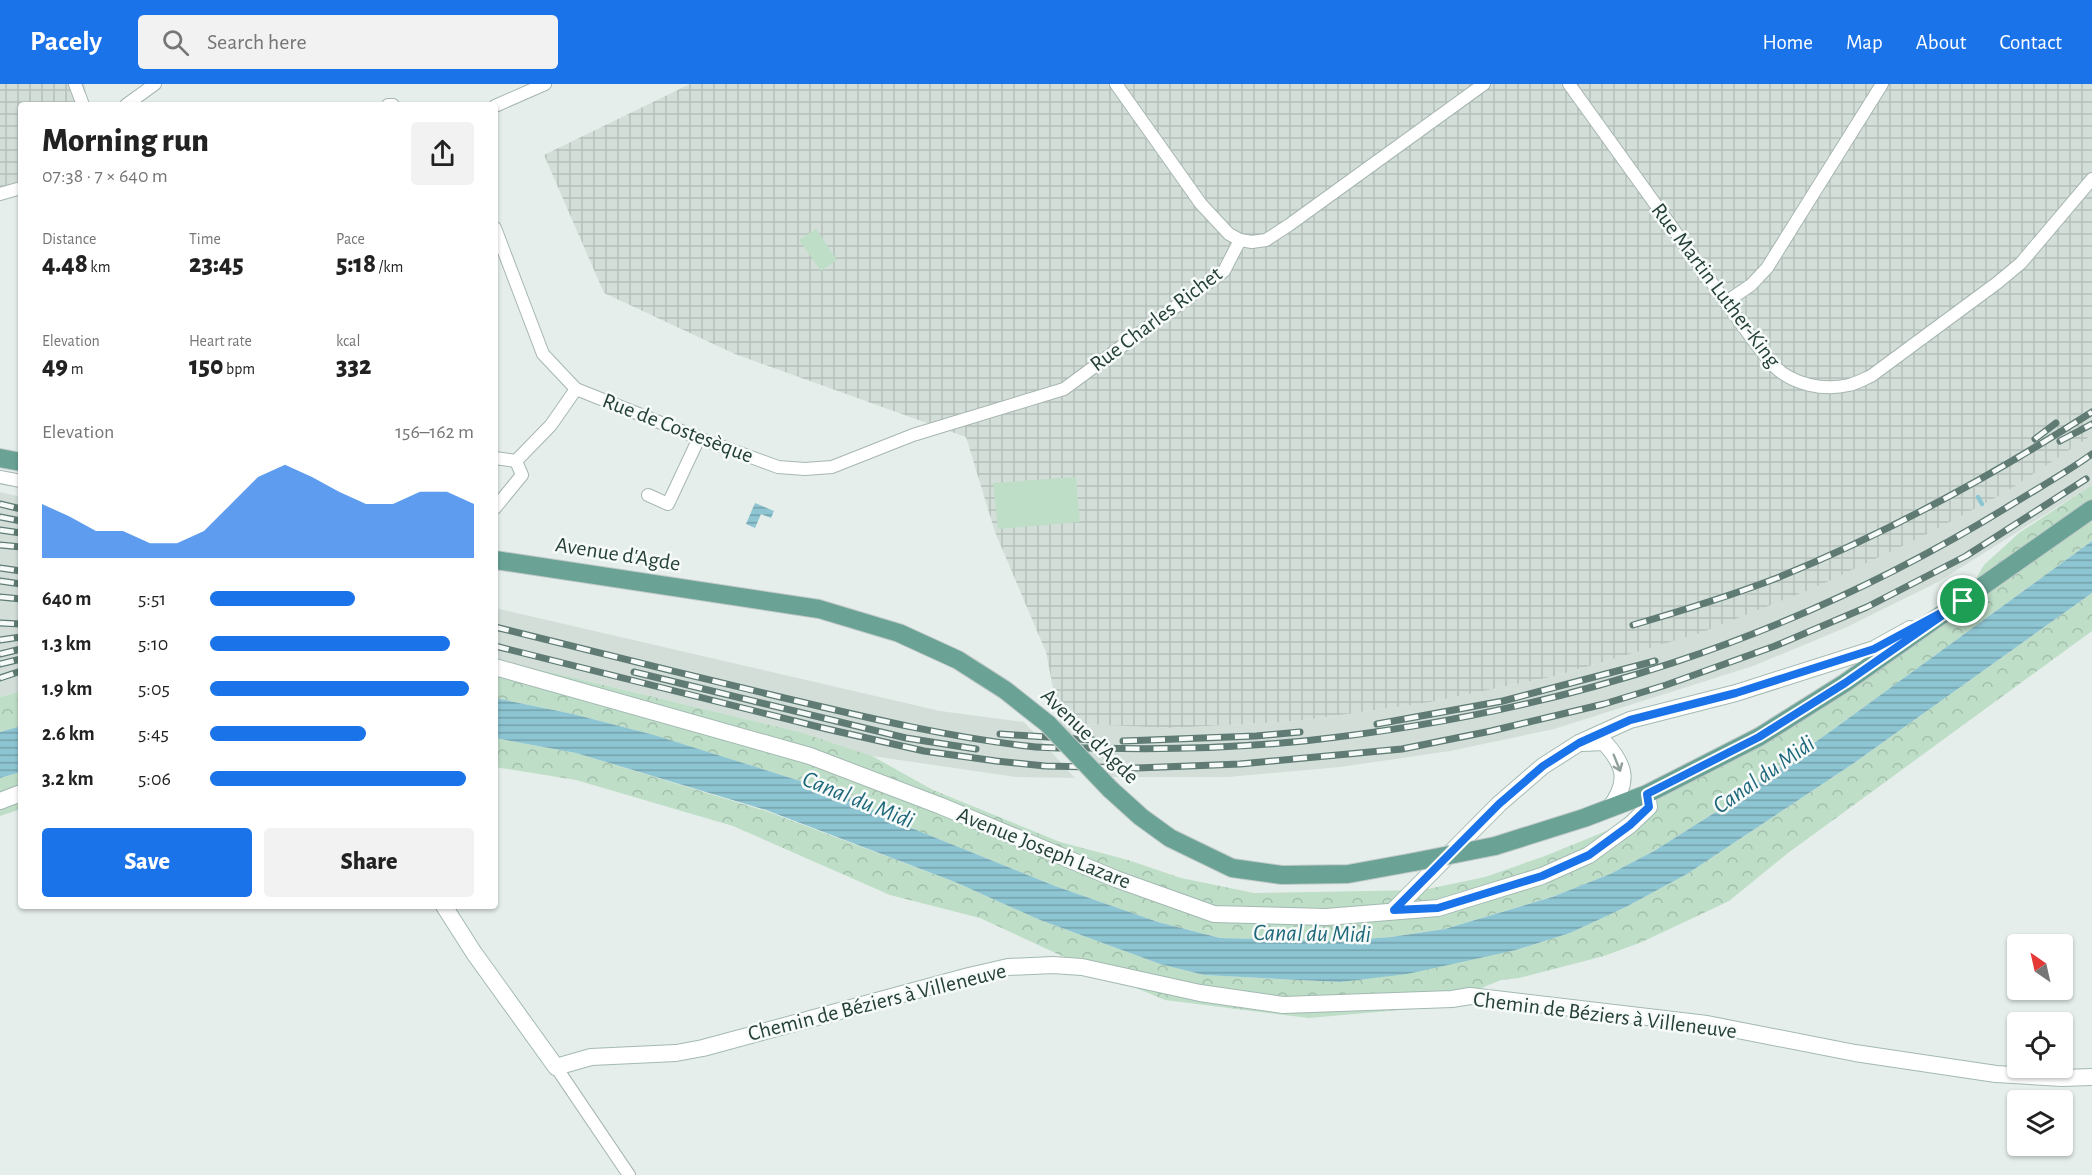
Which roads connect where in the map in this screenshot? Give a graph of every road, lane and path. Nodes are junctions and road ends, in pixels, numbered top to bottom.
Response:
1 (75, 84) edge
2 (155, 84) edge
3 (545, 84) edge
4 (1116, 84) edge
5 (1484, 84) edge
6 (1569, 84) edge
7 (1882, 84) edge
8 (82, 102) edge
9 (130, 102) edge
10 (498, 105) edge
11 (2092, 179) edge
12 (18, 189) edge
13 (0, 194) edge
14 (498, 236) edge
15 (1240, 240) junction
16 (1726, 302) junction
17 (576, 389) junction
18 (955, 423) joint
19 (699, 438) junction
20 (0, 458) edge
21 (498, 458) edge
22 (18, 461) edge
23 (516, 461) junction
24 (0, 477) edge
25 (18, 480) edge
26 (648, 495) dead end
27 (498, 504) edge
28 (2092, 509) edge
29 (498, 560) edge
30 (1963, 601) junction
31 (498, 668) edge
32 (1579, 743) junction
33 (1647, 794) junction
34 (18, 795) edge
35 (0, 801) edge
36 (1610, 808) junction
37 (446, 909) edge
38 (1394, 910) junction
39 (556, 1067) junction
40 (2092, 1077) edge
41 (629, 1175) edge

1 - 8 street
2 - 9 street
3 - 10 street
4 - 15 street
5 - 15 street
6 - 16 street, Rue Martin Luther-King
7 - 16 street
11 - 16 street, Rue Martin Luther-King
12 - 13 street
14 - 17 street, Rue de Costesèque
15 - 18 street, Rue Charles Richet
17 - 19 street, Rue de Costesèque
17 - 23 street
18 - 19 street, Rue de Costesèque
19 - 26 street
20 - 22 main road
21 - 23 street
23 - 27 street
24 - 25 street
28 - 30 main road, Avenue d'Agde
29 - 36 main road, Avenue d'Agde, bridge
30 - 32 main road
30 - 33 main road, Avenue d'Agde
31 - 38 main road, Avenue Joseph Lazare
32 -> 36 main road
32 - 38 main road
33 - 36 main road, Avenue d'Agde
33 - 38 main road, Avenue Joseph Lazare
34 - 35 main road
37 - 39 main road
39 - 40 main road, Chemin de Béziers à Villeneuve
39 - 41 street

